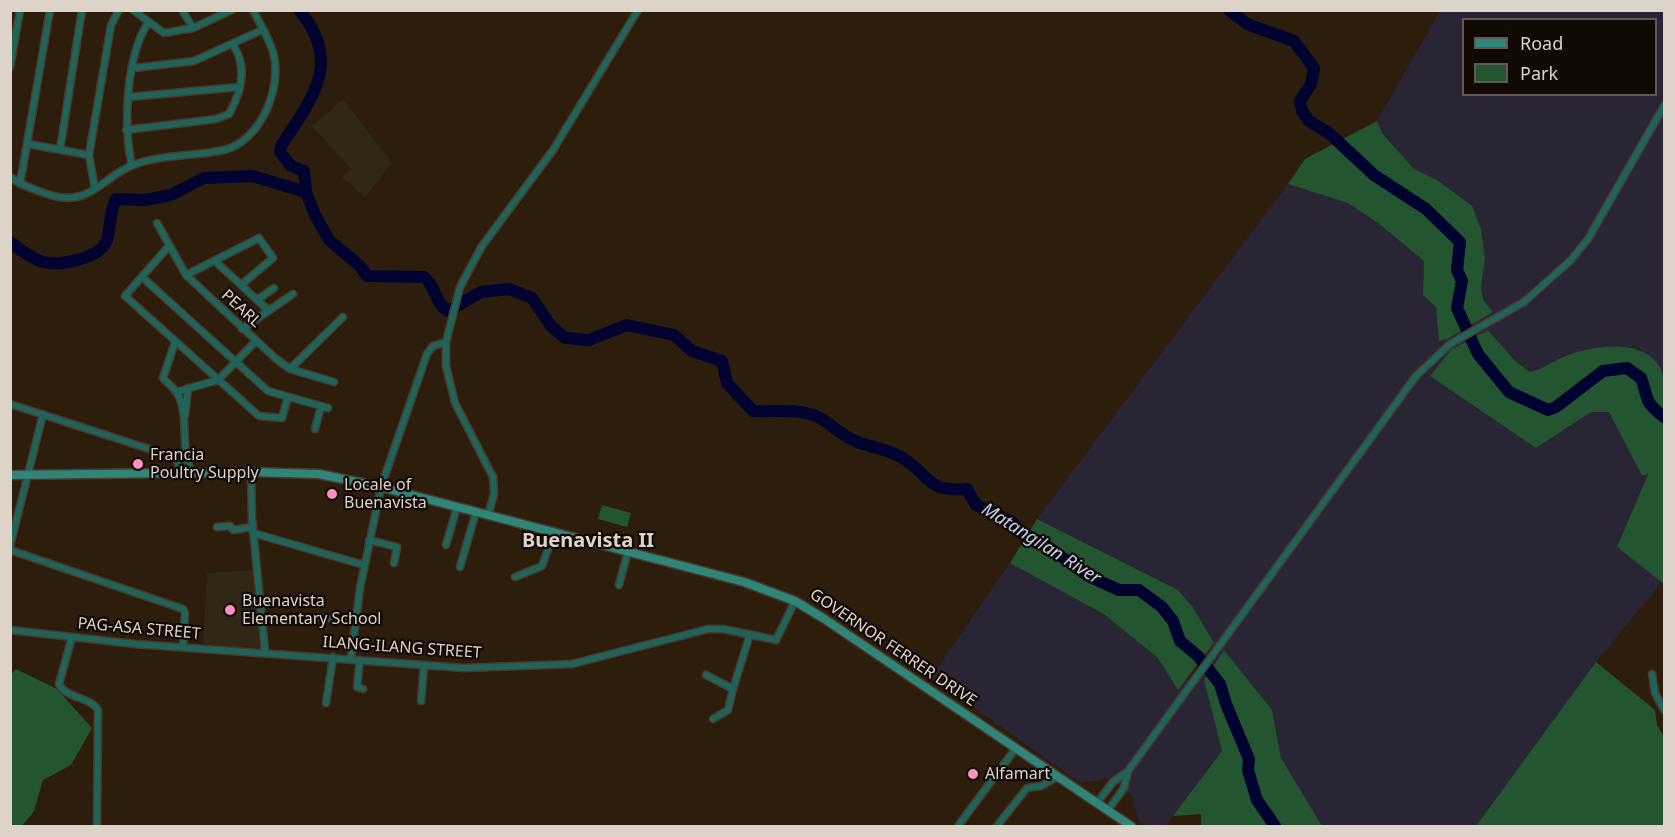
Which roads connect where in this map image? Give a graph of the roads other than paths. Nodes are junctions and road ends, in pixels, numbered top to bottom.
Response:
1 (20, 10) edge
2 (50, 10) edge
3 (82, 10) edge
4 (120, 10) edge
5 (134, 10) edge
6 (182, 10) edge
7 (232, 10) edge
8 (253, 10) edge
9 (638, 10) edge
10 (221, 13) edge
11 (148, 23) junction
12 (193, 28) junction
13 (262, 30) junction
14 (233, 45) junction
15 (10, 67) edge
16 (134, 68) junction
17 (239, 87) junction
18 (129, 97) junction
19 (1665, 106) edge
20 (126, 130) junction
21 (28, 144) junction
22 (60, 150) junction
23 (88, 155) junction
24 (132, 165) junction
25 (10, 177) edge
26 (20, 184) junction
27 (95, 189) junction
28 (157, 223) dead end
29 (169, 246) junction
30 (216, 262) junction
31 (186, 275) junction
32 (142, 277) junction
33 (240, 285) junction
34 (274, 288) dead end
35 (292, 294) dead end
36 (257, 300) junction
37 (268, 310) junction
38 (343, 317) dead end
39 (242, 329) junction
40 (256, 341) junction
41 (175, 342) junction
42 (446, 342) junction
43 (236, 363) junction
44 (290, 369) junction
45 (218, 380) junction
46 (334, 382) dead end
47 (188, 388) junction
48 (176, 392) junction
49 (288, 397) junction
50 (10, 404) edge
51 (321, 406) junction
52 (328, 408) dead end
53 (43, 414) junction
54 (184, 420) junction
55 (315, 429) dead end
56 (251, 472) junction
57 (179, 474) junction
58 (193, 474) junction
59 (10, 475) edge
60 (29, 475) junction
61 (381, 487) junction
62 (457, 507) junction
63 (476, 512) junction
64 (488, 516) junction
65 (217, 527) dead end
66 (253, 530) junction
67 (554, 532) junction
68 (369, 540) junction
69 (446, 545) dead end
70 (10, 548) edge
71 (628, 551) junction
72 (393, 563) dead end
73 (364, 565) junction
74 (460, 567) dead end
75 (515, 577) dead end
76 (619, 585) dead end
77 (795, 601) junction
78 (318, 617) dead end
79 (355, 621) junction
80 (10, 630) edge
81 (750, 634) junction
82 (72, 637) junction
83 (183, 647) junction
84 (265, 651) junction
85 (333, 657) junction
86 (351, 658) junction
87 (360, 660) junction
88 (424, 666) junction
89 (1652, 674) dead end
90 (706, 675) dead end
91 (363, 689) dead end
92 (733, 689) junction
93 (421, 701) dead end
94 (326, 704) dead end
95 (1665, 710) edge
96 (713, 719) dead end
97 (1016, 748) junction
98 (1128, 771) junction
99 (1057, 777) junction
100 (1097, 803) junction
101 (1108, 810) junction
102 (97, 826) edge
103 (958, 826) edge
104 (997, 826) edge
105 (1131, 826) edge

1 - 15 street
2 - 21 street
3 - 22 street
4 - 23 street
5 - 11 street
6 - 12 street
7 - 10 street
8 - 13 street
9 - 42 street
10 - 12 street
11 - 12 street
11 - 16 street
13 - 14 street
13 - 24 street
14 - 16 street
14 - 17 street
16 - 18 street
17 - 18 street
17 - 20 street
18 - 20 street
19 - 98 street
20 - 24 street
21 - 22 street
21 - 26 street
22 - 23 street
23 - 27 street
24 - 27 street
25 - 26 street
26 - 27 street
28 - 29 street, PEARL
29 - 31 street, PEARL
29 - 32 street
30 - 31 street
30 - 33 street
30 - 33 street
31 - 39 street, PEARL
32 - 41 street
32 - 43 street
33 - 36 street
34 - 36 street
35 - 37 street
36 - 37 street
37 - 39 street
38 - 44 street
39 - 40 street, PEARL
40 - 43 street
40 - 44 street, PEARL
41 - 45 street
41 - 48 street
42 - 61 street
42 - 64 street
43 - 45 street
43 - 49 street
44 - 46 street, PEARL
45 - 47 street
45 - 49 street
47 - 48 street
47 - 54 street
48 - 54 street
49 - 51 street
50 - 53 street
51 - 52 street
51 - 55 street
53 - 57 street
53 - 60 street
54 - 58 street
56 - 58 main road, GOVERNOR FERRER DRIVE
56 - 61 main road, GOVERNOR FERRER DRIVE
56 - 66 street
57 - 58 main road, GOVERNOR FERRER DRIVE
57 - 60 main road, GOVERNOR FERRER DRIVE
59 - 60 main road, GOVERNOR FERRER DRIVE
60 - 70 street
61 - 62 main road, GOVERNOR FERRER DRIVE
61 - 68 street
62 - 63 main road, GOVERNOR FERRER DRIVE
62 - 69 street
63 - 64 main road, GOVERNOR FERRER DRIVE
63 - 74 street
64 - 67 main road, GOVERNOR FERRER DRIVE
65 - 66 street
66 - 73 street
66 - 84 street
67 - 71 main road, GOVERNOR FERRER DRIVE
67 - 75 street
68 - 72 street
68 - 73 street
70 - 83 street
71 - 76 street
71 - 77 main road, GOVERNOR FERRER DRIVE
73 - 79 street
77 - 81 street, ILANG-ILANG STREET
77 - 97 main road, GOVERNOR FERRER DRIVE
78 - 79 street
79 - 86 street
80 - 82 street, PAG-ASA STREET
81 - 88 street, ILANG-ILANG STREET
81 - 92 street
82 - 83 street, PAG-ASA STREET
82 - 102 street
83 - 84 street, PAG-ASA STREET
84 - 85 street, ILANG-ILANG STREET
85 - 86 street, ILANG-ILANG STREET
85 - 94 street
86 - 87 street, ILANG-ILANG STREET
87 - 88 street, ILANG-ILANG STREET
87 - 91 street
88 - 93 street
89 - 95 street
90 - 92 street
92 - 96 street
97 - 99 main road, GOVERNOR FERRER DRIVE
97 - 103 street
98 - 100 street
98 - 101 street
99 - 100 main road, GOVERNOR FERRER DRIVE
99 - 104 street
100 - 101 main road, GOVERNOR FERRER DRIVE
101 - 105 main road, GOVERNOR FERRER DRIVE

